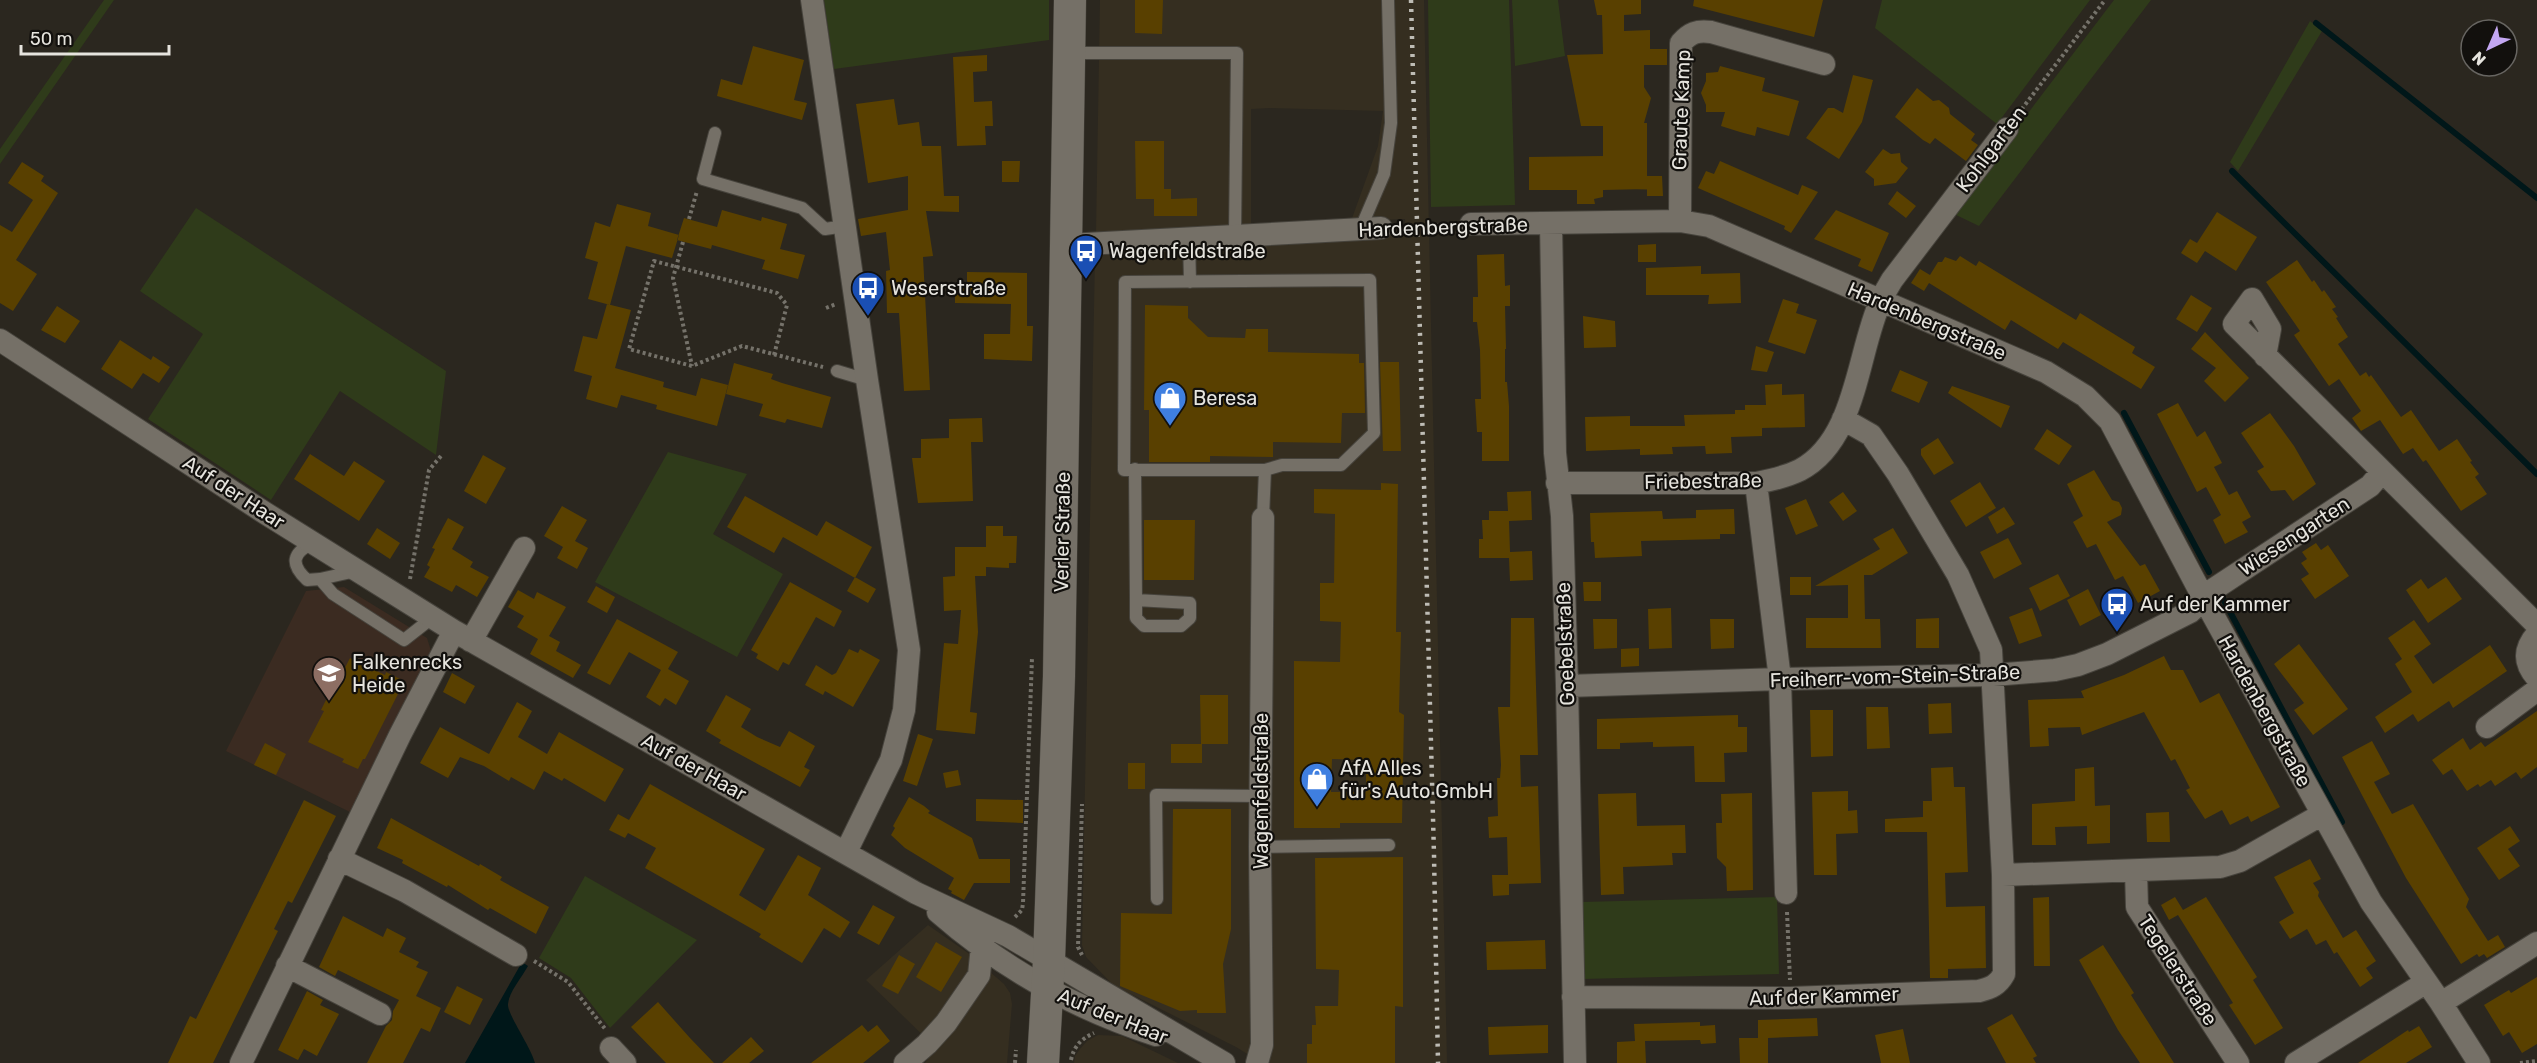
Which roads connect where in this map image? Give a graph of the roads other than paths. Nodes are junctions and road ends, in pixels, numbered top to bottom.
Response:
1 (812, 0) edge
2 (1070, 0) edge
3 (1388, 0) edge
4 (1069, 53) junction
5 (1824, 64) dead end
6 (2007, 129) road end
7 (715, 133) dead end
8 (1680, 220) junction
9 (1471, 224) road end
10 (1551, 225) junction
11 (845, 226) junction
12 (1371, 229) joint
13 (1235, 236) junction
14 (1189, 239) junction
15 (1067, 245) junction
16 (1191, 282) junction
17 (1880, 300) junction
18 (0, 340) edge
19 (2265, 356) dead end
20 (837, 371) road end
21 (867, 380) junction
22 (1843, 419) junction
23 (1135, 469) junction
24 (1265, 470) junction
25 (2382, 472) junction
26 (1557, 483) junction
27 (1756, 483) junction
28 (1263, 518) joint
29 (313, 543) junction
30 (524, 548) dead end
31 (357, 571) junction
32 (320, 579) junction
33 (2203, 597) junction
34 (1136, 600) dead end
35 (432, 618) junction
36 (2537, 625) edge
37 (2537, 634) edge
38 (463, 636) junction
39 (1993, 675) junction
40 (2537, 678) edge
41 (1780, 679) junction
42 (1567, 686) junction
43 (2537, 690) edge
44 (2487, 727) dead end
45 (1261, 796) junction
46 (2321, 815) junction
47 (1389, 845) dead end
48 (1260, 847) junction
49 (846, 852) junction
50 (339, 859) junction
51 (2136, 871) junction
52 (2003, 875) junction
53 (1786, 893) road end
54 (1157, 899) dead end
55 (983, 936) junction
56 (2537, 943) edge
57 (516, 955) road end
58 (287, 966) junction
59 (1048, 975) junction
60 (2425, 983) junction
61 (1573, 997) junction
62 (2441, 1003) junction
63 (380, 1014) dead end
64 (1197, 1048) junction
65 (241, 1063) edge
66 (905, 1063) edge
67 (1042, 1063) edge
68 (1224, 1063) edge
69 (1257, 1063) edge
70 (1575, 1063) edge
71 (2238, 1063) edge
72 (2296, 1063) edge
73 (2479, 1063) edge

1 - 11 street
2 - 4 main road, Verler Straße
3 - 12 lane
4 - 13 lane
4 - 15 main road, Verler Straße
5 - 8 street, Graute Kamp
6 - 17 street, Kohlgarten
7 - 11 lane
8 - 10 street, Hardenbergstraße
8 - 17 street, Hardenbergstraße
9 - 10 street, Hardenbergstraße
10 - 26 street, Goebelstraße
11 - 21 street
12 - 13 street, Hardenbergstraße
13 - 14 street, Hardenbergstraße
14 - 15 street, Hardenbergstraße
14 - 16 lane
15 - 59 main road, Verler Straße
16 - 23 lane
16 - 24 lane
17 - 22 street, Friebestraße
17 - 33 street, Hardenbergstraße
18 - 29 street, Auf der Haar
19 - 25 street
20 - 21 lane
21 - 49 street
22 - 27 street, Friebestraße
22 - 39 street, Auf der Kammer
23 - 24 lane
23 - 34 lane
24 - 28 lane
25 - 33 street, Wiesengarten
25 - 36 street
26 - 27 street, Friebestraße
26 - 42 street, Goebelstraße
27 - 41 street
28 - 45 street, Wagenfeldstraße
29 - 31 street, Auf der Haar
29 - 32 lane
30 - 38 street
31 - 32 lane
31 - 35 street, Auf der Haar
32 - 35 lane
33 - 39 street, Freiherr-vom-Stein-Straße
33 - 46 street, Hardenbergstraße
35 - 38 street, Auf der Haar
37 - 40 street
38 - 49 street, Auf der Haar
38 - 50 street
39 - 41 street, Freiherr-vom-Stein-Straße
39 - 52 street, Auf der Kammer
41 - 42 street, Freiherr-vom-Stein-Straße
41 - 53 street
42 - 61 street, Goebelstraße
43 - 44 street
45 - 48 street, Wagenfeldstraße
45 - 54 lane
46 - 51 street
46 - 60 street, Hardenbergstraße
47 - 48 lane
48 - 69 street, Wagenfeldstraße
49 - 55 street, Auf der Haar
50 - 57 street
50 - 58 street
51 - 52 street
51 - 71 street, Tegelerstraße
52 - 61 street, Auf der Kammer
55 - 59 street, Auf der Haar
55 - 59 street, Auf der Haar
55 - 66 street
56 - 62 street
58 - 63 street
58 - 65 street
59 - 64 street, Auf der Haar
59 - 64 street, Auf der Haar
59 - 67 main road, Verler Straße
60 - 62 street, Hardenbergstraße
60 - 72 street
61 - 70 street, Goebelstraße
62 - 73 street, Hardenbergstraße
64 - 68 street, Auf der Haar

